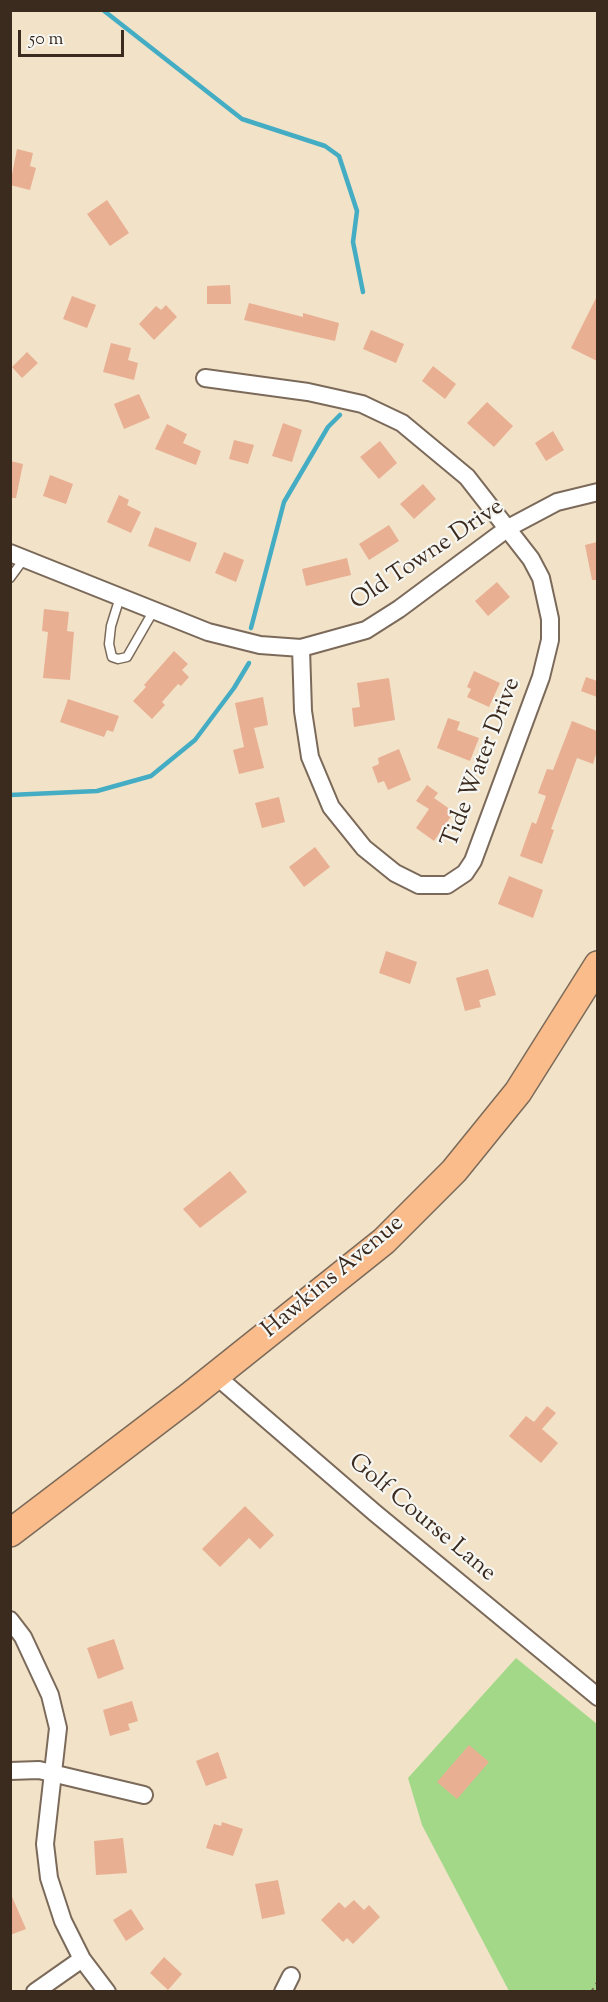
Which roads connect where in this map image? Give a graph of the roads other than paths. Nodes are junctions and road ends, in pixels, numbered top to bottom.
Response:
1 (205, 378) dead end
2 (597, 492) edge
3 (508, 528) junction
4 (17, 556) edge
5 (10, 578) edge
6 (120, 597) junction
7 (154, 610) junction
8 (301, 648) junction
9 (597, 965) edge
10 (215, 1375) junction
11 (10, 1533) edge
12 (10, 1620) edge
13 (597, 1697) edge
14 (10, 1771) edge
15 (53, 1773) junction
16 (144, 1795) dead end
17 (82, 1959) junction
18 (291, 1976) dead end
19 (35, 1992) edge
20 (107, 1992) edge
21 (283, 1992) edge

1 - 3 street, Tide Water Drive
2 - 3 street, Old Towne Drive
3 - 8 street, Old Towne Drive
3 - 8 street, Tide Water Drive
4 - 5 lane
4 - 6 street, Old Towne Drive
6 - 7 street, Old Towne Drive
6 - 7 lane
7 - 8 street, Old Towne Drive
9 - 10 main road, Hawkins Avenue
10 - 11 main road, Hawkins Avenue
10 - 13 street, Golf Course Lane
12 - 15 street
14 - 15 street
15 - 16 street
15 - 17 street
17 - 19 street
17 - 20 street
18 - 21 street

